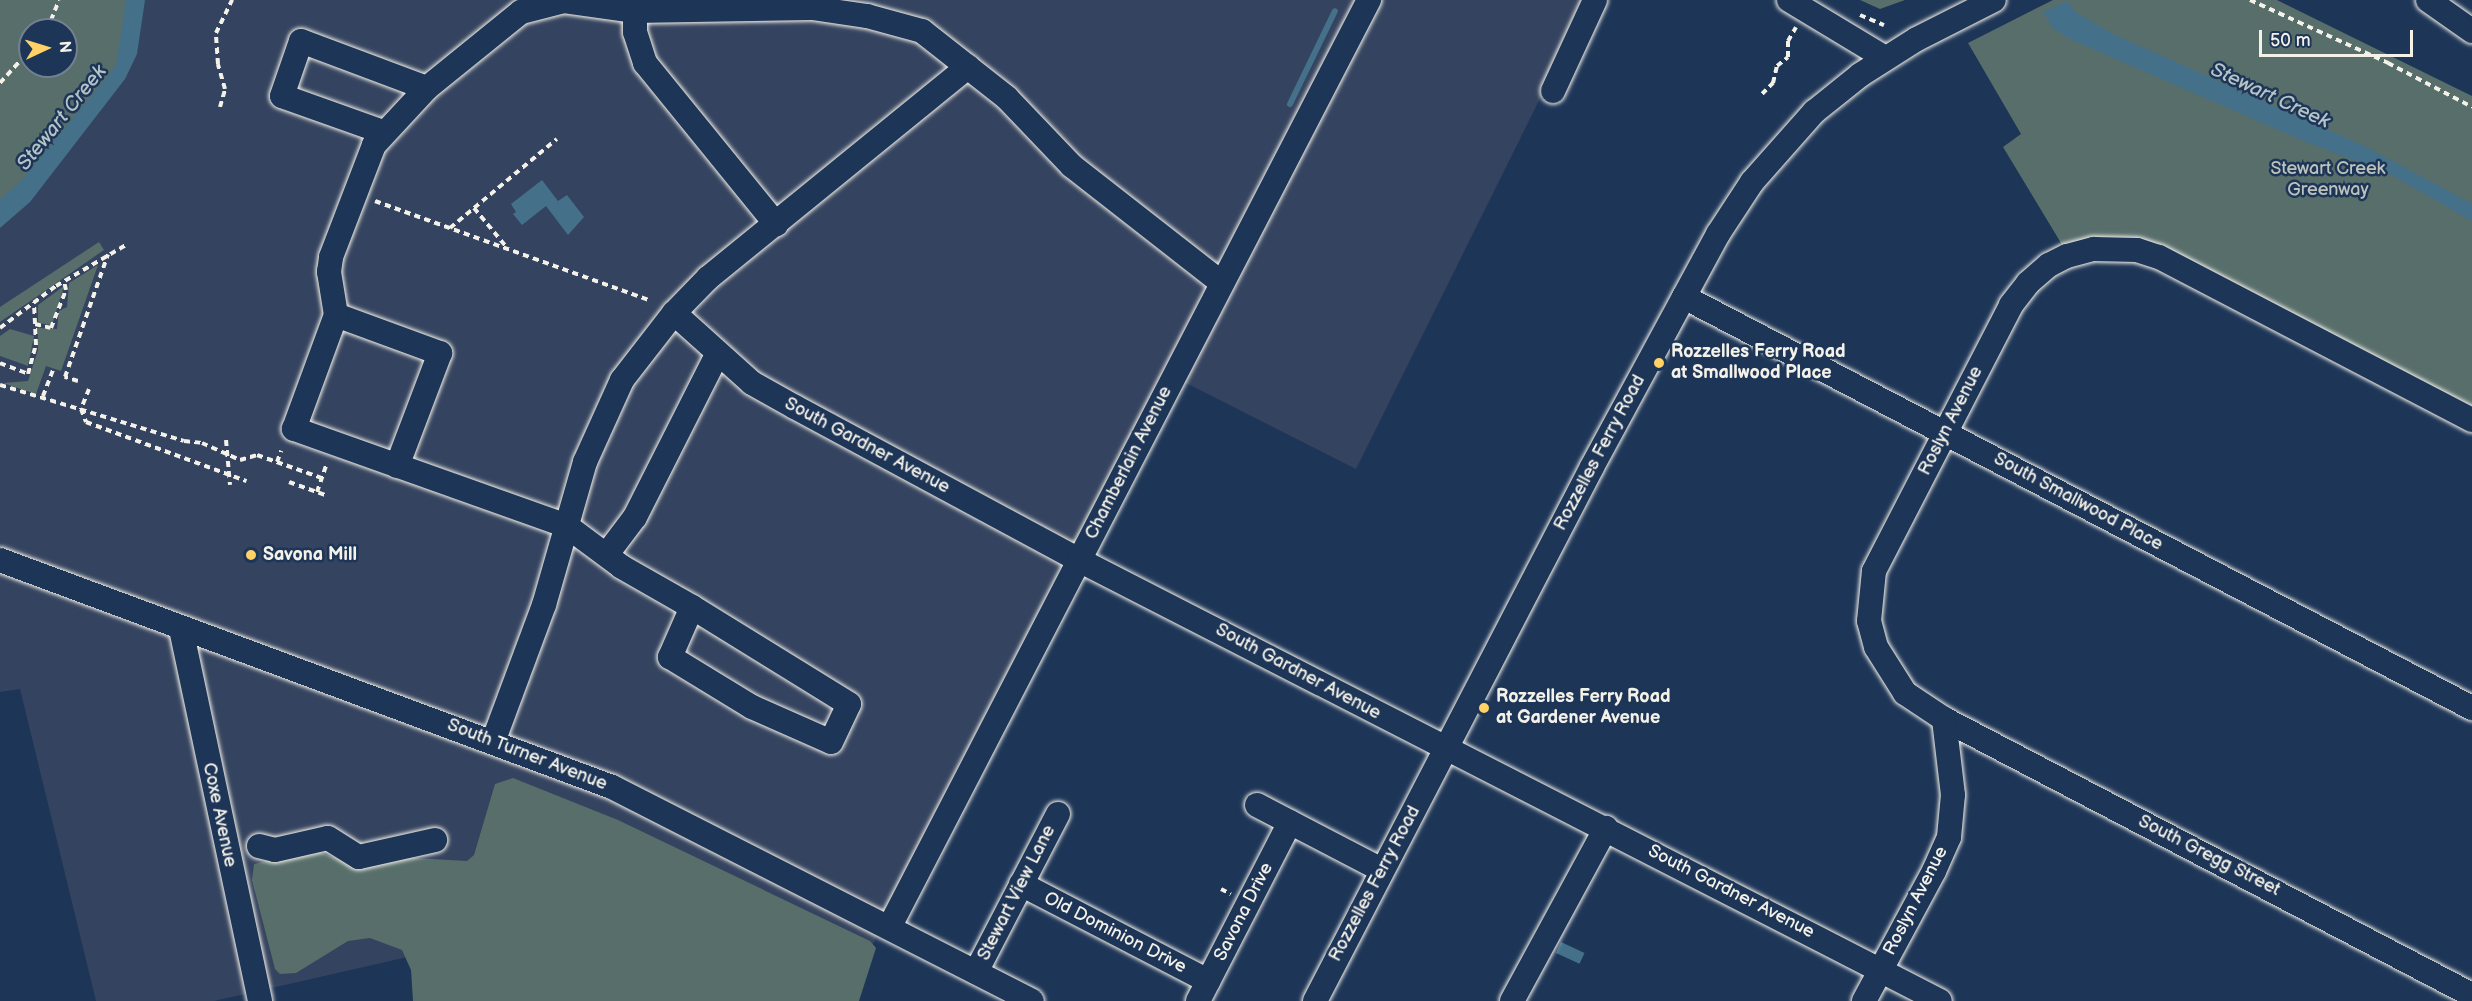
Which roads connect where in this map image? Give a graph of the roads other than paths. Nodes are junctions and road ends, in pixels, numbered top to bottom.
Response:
1 (1369, 0) edge
2 (1595, 0) edge
3 (1994, 0) edge
4 (2428, 0) edge
5 (1798, 4) edge
6 (635, 11) junction
7 (2472, 31) edge
8 (1885, 58) junction
9 (968, 67) junction
10 (428, 88) junction
11 (1553, 91) dead end
12 (383, 132) junction
13 (776, 224) junction
14 (1222, 283) junction
15 (1684, 297) junction
16 (674, 313) junction
17 (336, 315) junction
18 (717, 355) junction
19 (2472, 420) edge
20 (1945, 433) junction
21 (397, 466) junction
22 (567, 526) junction
23 (607, 554) junction
24 (0, 560) edge
25 (1079, 560) junction
26 (692, 607) junction
27 (181, 629) junction
28 (2472, 708) edge
29 (1944, 718) junction
30 (493, 742) junction
31 (1446, 750) junction
32 (1257, 804) dead end
33 (1058, 814) dead end
34 (1290, 822) junction
35 (1605, 828) junction
36 (435, 840) dead end
37 (259, 846) dead end
38 (1383, 870) junction
39 (1022, 884) junction
40 (890, 926) junction
41 (1881, 970) junction
42 (976, 972) junction
43 (1203, 991) edge
44 (2472, 995) edge
45 (260, 1001) edge
46 (1032, 1001) edge
47 (1315, 1001) edge
48 (1512, 1001) edge
49 (1864, 1001) edge
50 (1940, 1001) edge

1 - 14 street, Chamberlain Avenue
2 - 11 street
3 - 8 street, Rozzelles Ferry Road
4 - 7 street
5 - 8 street
6 - 9 street
6 - 10 street
6 - 13 street
8 - 15 street, Rozzelles Ferry Road
9 - 13 street
9 - 14 street
10 - 12 street
10 - 12 street
12 - 17 street
13 - 16 street
14 - 25 street, Chamberlain Avenue
15 - 20 street, South Smallwood Place
15 - 31 street, Rozzelles Ferry Road
16 - 18 street, South Gardner Avenue
16 - 22 street
17 - 21 street
17 - 21 street
18 - 23 street
18 - 25 street, South Gardner Avenue
19 - 20 street, Roslyn Avenue
20 - 28 street, South Smallwood Place
20 - 29 street, Roslyn Avenue
21 - 22 street
22 - 23 street
22 - 30 street
23 - 26 street
24 - 27 street, South Turner Avenue
25 - 31 street, South Gardner Avenue
25 - 40 street, Chamberlain Avenue
26 - 26 street
27 - 30 street, South Turner Avenue
27 - 45 street, Coxe Avenue
29 - 41 street, Roslyn Avenue
29 - 44 street, South Gregg Street
30 - 40 street, South Turner Avenue
31 - 35 street, South Gardner Avenue
31 - 38 street, Rozzelles Ferry Road
32 - 34 street
33 - 39 street, Stewart View Lane
34 - 38 street
34 - 43 street, Savona Drive
35 - 41 street, South Gardner Avenue
35 - 48 street
36 - 37 street
38 - 47 street, Rozzelles Ferry Road
39 - 42 street, Stewart View Lane
39 - 43 street, Old Dominion Drive
40 - 42 street, South Turner Avenue
41 - 49 street, Roslyn Avenue
41 - 50 street, South Gardner Avenue
42 - 46 street, South Turner Avenue

